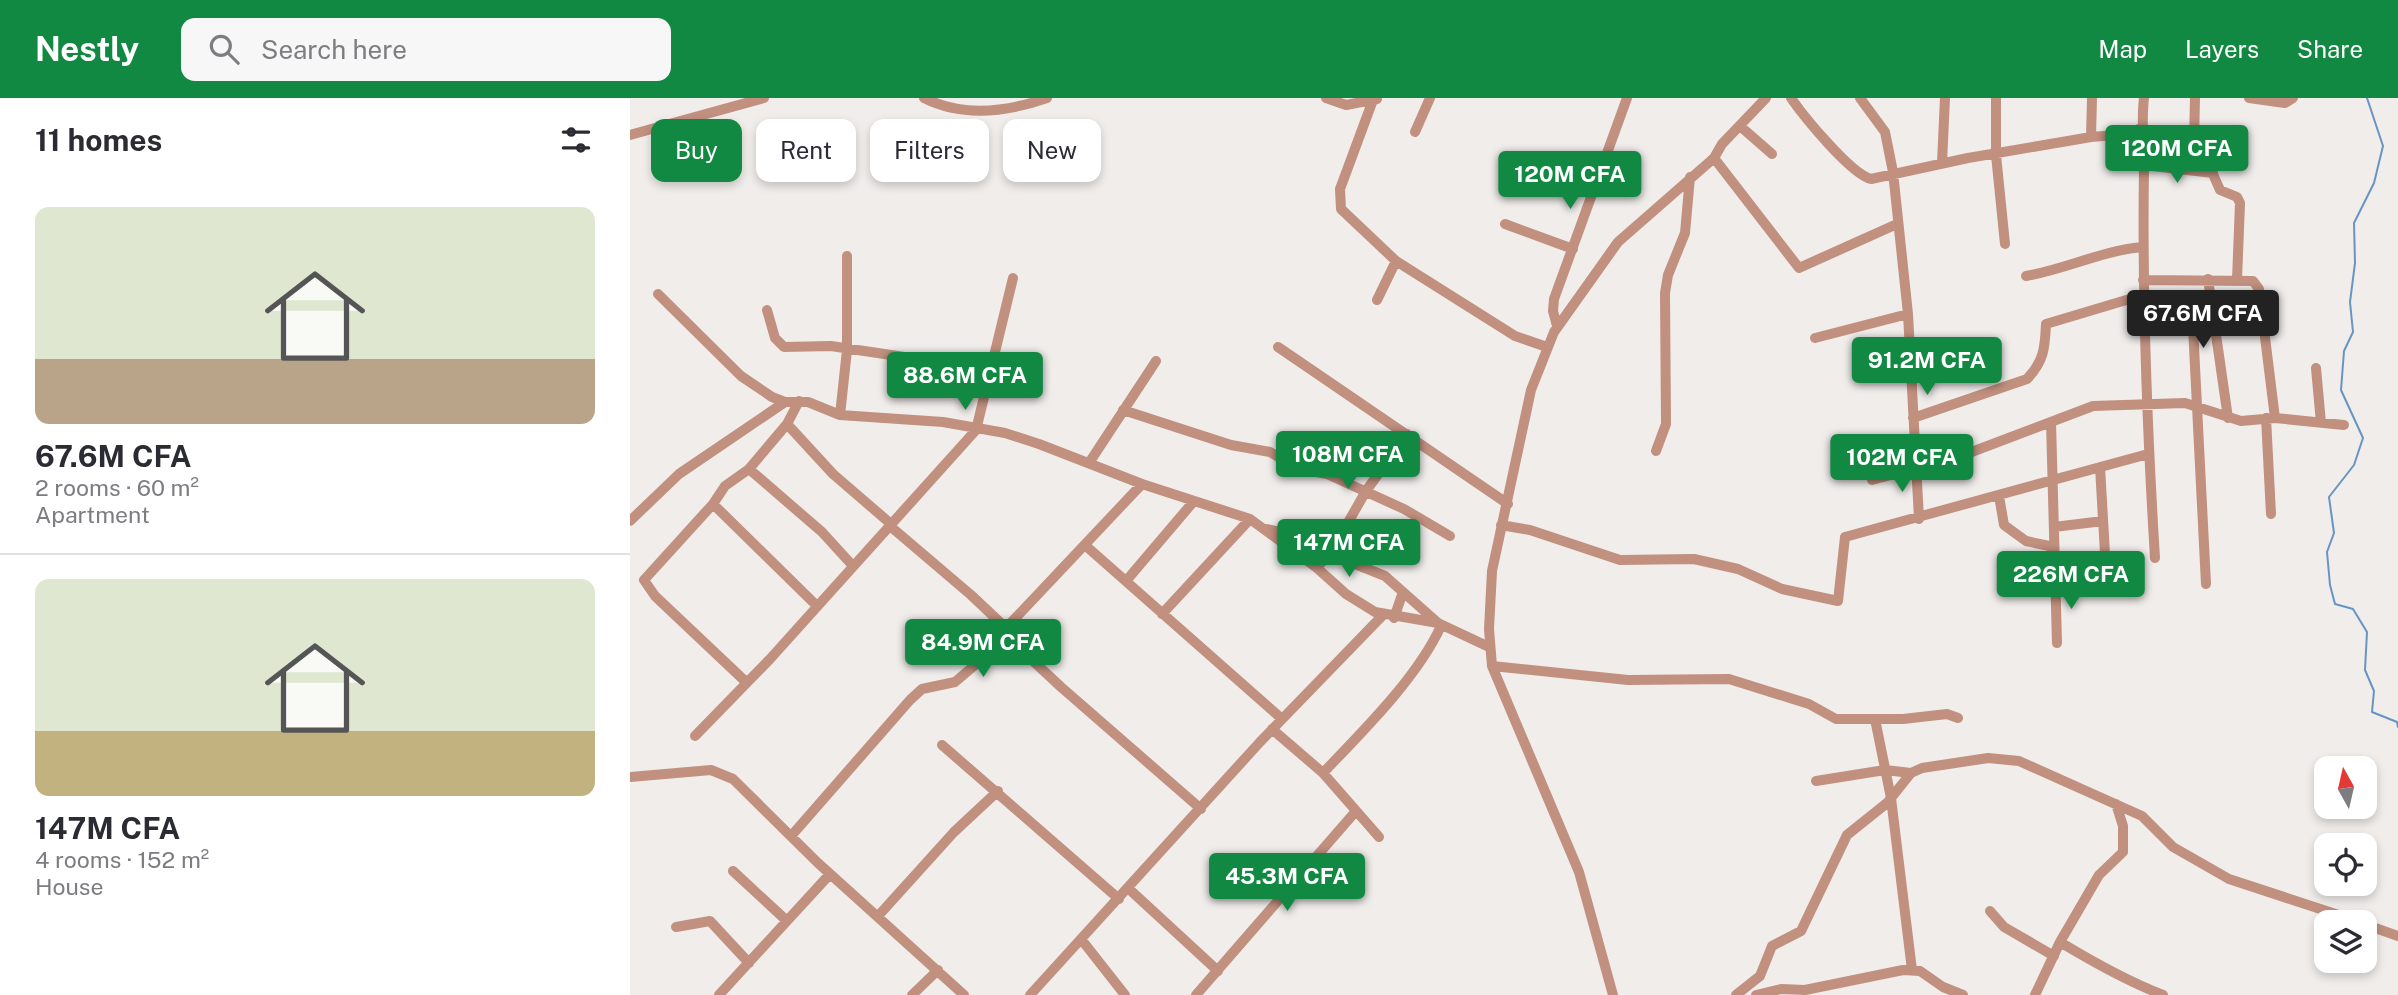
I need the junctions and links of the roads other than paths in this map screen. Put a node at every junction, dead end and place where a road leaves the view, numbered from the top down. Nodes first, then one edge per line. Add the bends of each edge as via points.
1 (924, 98) edge
2 (1047, 98) edge
3 (1326, 98) edge
4 (1430, 98) edge
5 (1626, 98) edge
6 (1766, 98) edge
7 (1791, 98) edge
8 (1860, 98) edge
9 (1945, 98) edge
10 (1996, 98) edge
11 (2092, 98) edge
12 (2144, 98) edge
13 (2195, 98) edge
14 (2248, 98) edge
15 (2293, 98) edge
16 (760, 99) edge
17 (1377, 99) edge
18 (724, 103) edge
19 (1740, 126) junction
20 (2141, 128) junction
21 (1415, 132) dead end
22 (630, 135) edge
23 (2091, 137) junction
24 (1772, 153) dead end
25 (1996, 155) junction
26 (1714, 158) junction
27 (1942, 163) junction
28 (2144, 165) junction
29 (1893, 172) junction
30 (2213, 173) junction
31 (1690, 177) junction
32 (1505, 224) dead end
33 (1896, 224) junction
34 (2005, 244) dead end
35 (2143, 247) junction
36 (1573, 249) junction
37 (847, 256) dead end
38 (1396, 261) junction
39 (2026, 276) dead end
40 (1013, 278) dead end
41 (2208, 279) junction
42 (2143, 280) junction
43 (2237, 280) junction
44 (658, 294) dead end
45 (2143, 295) junction
46 (1377, 300) dead end
47 (767, 310) dead end
48 (1908, 314) junction
49 (1558, 326) junction
50 (2193, 327) dead end
51 (1815, 338) dead end
52 (1278, 347) dead end
53 (1547, 347) junction
54 (847, 350) junction
55 (1156, 361) dead end
56 (2316, 368) dead end
57 (991, 370) junction
58 (799, 401) junction
59 (785, 402) junction
60 (2147, 402) junction
61 (2197, 405) junction
62 (1123, 411) junction
63 (840, 415) junction
64 (1913, 418) junction
65 (2228, 418) junction
66 (2271, 418) junction
67 (2051, 422) junction
68 (2320, 423) junction
69 (787, 424) junction
70 (2344, 425) dead end
71 (976, 430) junction
72 (1407, 434) junction
73 (1656, 451) dead end
74 (2148, 454) junction
75 (1089, 463) junction
76 (2100, 467) junction
77 (1916, 468) junction
78 (749, 469) junction
79 (1872, 480) dead end
80 (2052, 480) junction
81 (1142, 484) junction
82 (1366, 491) junction
83 (1999, 496) junction
84 (1194, 502) junction
85 (713, 504) junction
86 (1508, 504) junction
87 (2271, 514) dead end
88 (1250, 519) junction
89 (1919, 519) junction
90 (630, 521) edge
91 (2103, 521) junction
92 (891, 525) junction
93 (1501, 525) junction
94 (2054, 527) junction
95 (1264, 528) junction
96 (1450, 536) dead end
97 (1086, 545) junction
98 (2054, 547) junction
99 (1330, 552) junction
100 (2155, 558) dead end
101 (853, 566) junction
102 (1317, 568) junction
103 (2106, 571) dead end
104 (1126, 581) junction
105 (2206, 584) dead end
106 (1403, 592) junction
107 (817, 606) junction
108 (1162, 614) junction
109 (1389, 616) junction
110 (1439, 625) junction
111 (1006, 628) junction
112 (2057, 643) dead end
113 (1489, 647) junction
114 (1492, 666) junction
115 (746, 682) junction
116 (1958, 718) dead end
117 (1282, 719) junction
118 (1875, 719) junction
119 (1272, 729) junction
120 (695, 736) dead end
121 (942, 745) dead end
122 (1885, 770) junction
123 (1323, 773) junction
124 (1911, 773) junction
125 (631, 778) edge
126 (1816, 781) dead end
127 (998, 791) junction
128 (1891, 798) junction
129 (2116, 804) junction
130 (1201, 808) junction
131 (1356, 811) junction
132 (792, 835) junction
133 (1379, 837) dead end
134 (733, 871) dead end
135 (830, 874) junction
136 (1129, 889) junction
137 (1119, 899) junction
138 (2323, 910) edge
139 (1990, 911) dead end
140 (879, 915) junction
141 (787, 921) junction
142 (676, 927) dead end
143 (2377, 928) edge
144 (2398, 936) edge
145 (1081, 939) junction
146 (2060, 942) junction
147 (2054, 956) junction
148 (749, 963) junction
149 (938, 970) junction
150 (1912, 970) junction
151 (1218, 971) junction
152 (719, 995) edge
153 (912, 995) edge
154 (964, 995) edge
155 (1030, 995) edge
156 (1125, 995) edge
157 (1196, 995) edge
158 (1613, 995) edge
159 (1736, 995) edge
160 (1756, 995) edge
161 (1963, 995) edge
162 (2035, 995) edge
163 (2163, 995) edge

1 - 2 street via 960,111 1014,107
3 - 17 street via 1346,104
4 - 21 street
5 - 36 street
6 - 19 street
7 - 29 street via 1856,173 1871,178
8 - 29 street via 1885,132
9 - 27 street
10 - 25 street
11 - 23 street
12 - 20 street
13 - 30 street via 2194,142
14 - 15 street via 2285,103
16 - 18 street
17 - 38 street via 1354,145 1339,201 1347,216
18 - 22 street
19 - 24 street
19 - 26 street
20 - 23 street via 2128,135
20 - 28 street
23 - 25 street
25 - 27 street
25 - 34 street
26 - 31 street
26 - 33 street via 1799,268
27 - 29 street
28 - 30 street
28 - 35 street
29 - 33 street
30 - 43 street via 2220,190 2240,203
31 - 49 street via 1618,242
31 - 73 street via 1685,233 1665,293 1666,424
32 - 36 street
33 - 48 street
35 - 39 street
35 - 42 street
36 - 49 street via 1552,305
37 - 54 street
38 - 46 street
38 - 53 street via 1515,336
40 - 57 street
41 - 42 street
41 - 43 street
41 - 65 street
42 - 45 street
43 - 66 street via 2253,281 2259,289
44 - 59 street via 741,376
45 - 60 street
45 - 64 street via 2046,324 2045,352 2027,379
47 - 54 street via 778,344
48 - 51 street
48 - 64 street
49 - 53 street
50 - 61 street
52 - 72 street
53 - 86 street via 1528,402
54 - 57 street
54 - 63 street
55 - 62 street
56 - 68 street
57 - 71 street
58 - 59 street
58 - 63 street via 822,405
58 - 69 street
59 - 90 street via 679,474
60 - 61 street
60 - 67 street via 2093,406
60 - 74 street
61 - 65 street
61 - 105 street
62 - 75 street
62 - 82 street via 1231,445 1270,452 1296,468 1327,474
63 - 71 street via 943,422
64 - 77 street
65 - 66 street
66 - 68 street
66 - 87 street
67 - 77 street
67 - 80 street
68 - 70 street
69 - 78 street
69 - 92 street via 833,474
71 - 75 street via 1005,432
71 - 92 street
72 - 82 street
72 - 86 street
74 - 76 street
74 - 100 street
75 - 81 street
76 - 80 street
76 - 91 street
77 - 79 street
77 - 89 street
78 - 85 street via 725,486
78 - 101 street via 822,532
80 - 83 street
80 - 94 street
81 - 84 street
81 - 97 street
82 - 96 street
82 - 99 street
83 - 89 street
83 - 98 street via 2004,525 2026,541
84 - 88 street
84 - 104 street
85 - 107 street
85 - 115 street via 643,582
86 - 93 street
88 - 95 street
88 - 108 street
89 - 93 street via 1845,537 1838,601 1782,589 1738,569 1694,559 1620,560
91 - 94 street
91 - 103 street
92 - 101 street
92 - 111 street
93 - 113 street via 1492,572
94 - 98 street
95 - 99 street via 1318,541
95 - 102 street
97 - 104 street
97 - 111 street
98 - 112 street
99 - 102 street
99 - 106 street via 1385,576
101 - 107 street
102 - 109 street via 1346,594
104 - 108 street
106 - 109 street
106 - 110 street
107 - 115 street
108 - 117 street
109 - 110 street
109 - 117 street
110 - 113 street
110 - 123 street via 1431,646 1372,722
111 - 130 street via 1018,647
111 - 132 street via 955,682 922,690 910,700
113 - 114 street
114 - 118 street via 1628,680 1729,679 1809,704 1836,719
114 - 158 street via 1579,872
115 - 120 street
116 - 118 street via 1947,714
117 - 119 street
118 - 122 street
119 - 123 street
119 - 130 street
121 - 127 street
122 - 124 street
122 - 126 street
122 - 128 street
123 - 131 street
124 - 128 street
124 - 129 street via 1989,758 2019,761
125 - 132 street via 711,770 724,773 744,786
127 - 137 street
127 - 140 street
128 - 150 street
128 - 159 street via 1847,835 1801,931 1773,946 1760,976
129 - 138 street via 2142,816 2173,847 2229,879
129 - 146 street via 2123,825 2123,852 2099,875
130 - 136 street
131 - 133 street
131 - 151 street
132 - 135 street
134 - 141 street
135 - 140 street
135 - 141 street
136 - 137 street
136 - 151 street
137 - 145 street
139 - 147 street via 2004,927
140 - 149 street
141 - 148 street
142 - 148 street via 710,921
143 - 144 street
145 - 155 street
145 - 156 street
146 - 147 street
146 - 163 street via 2132,983
147 - 162 street
148 - 152 street
149 - 153 street
149 - 154 street
150 - 160 street
150 - 161 street
151 - 157 street

